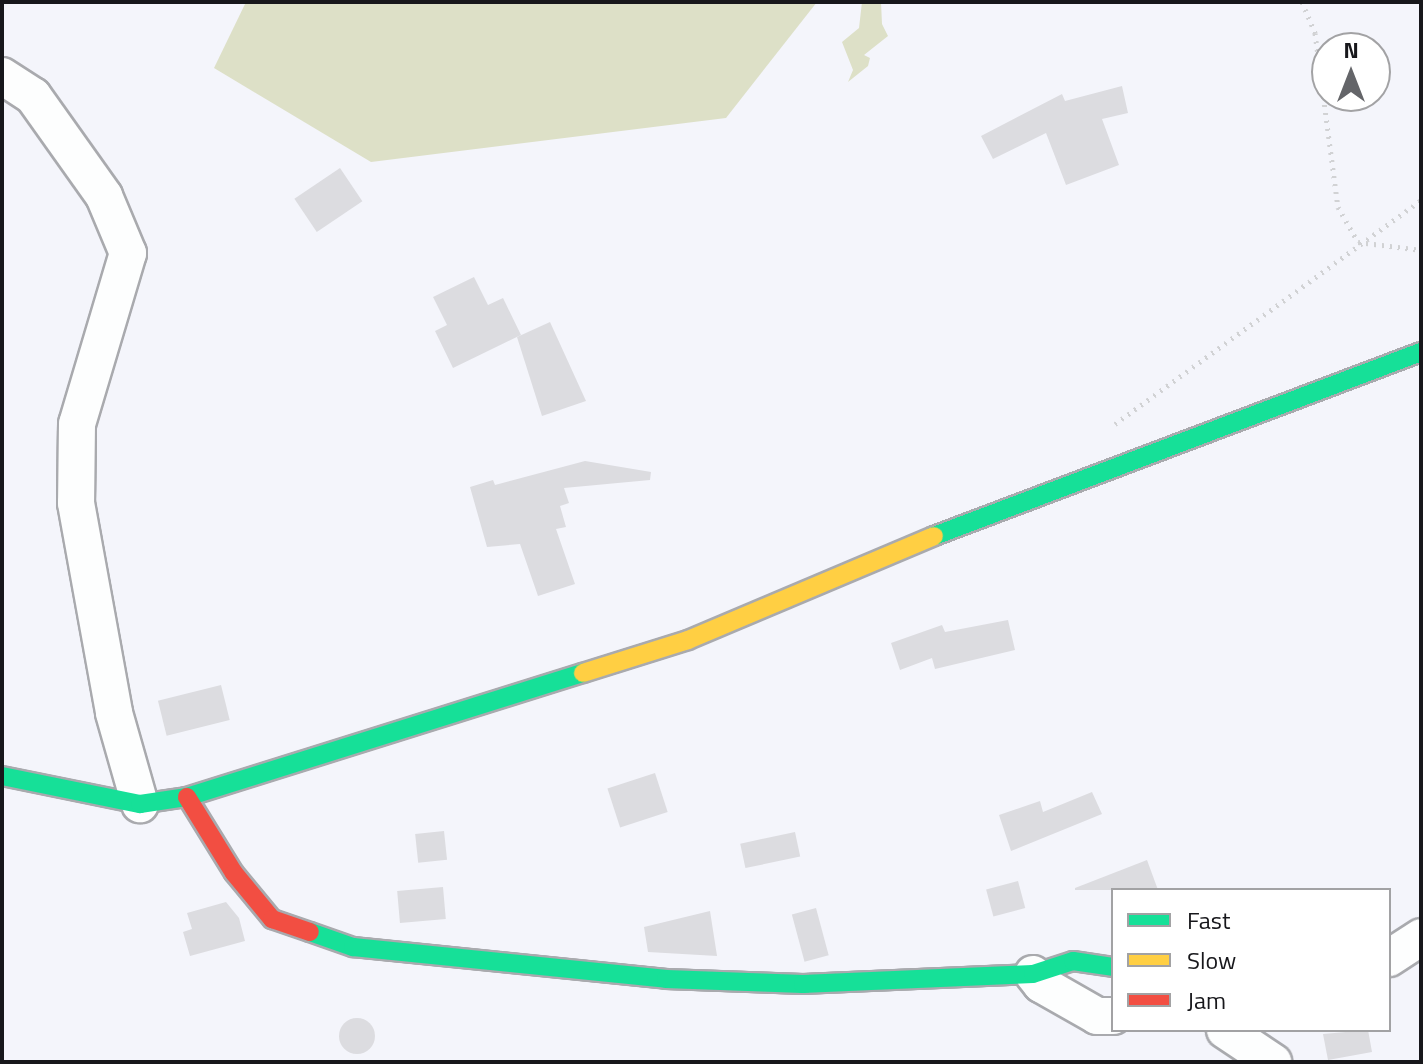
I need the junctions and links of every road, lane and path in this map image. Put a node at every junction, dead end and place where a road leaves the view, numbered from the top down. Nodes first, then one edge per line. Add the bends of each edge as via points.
1 (1302, 2) edge
2 (2, 76) edge
3 (1421, 200) edge
4 (1358, 242) junction
5 (1421, 250) edge
6 (1421, 352) edge
7 (1106, 430) dead end
8 (2, 776) edge
9 (187, 797) junction
10 (140, 804) junction
11 (1421, 937) edge
12 (1391, 957) edge
13 (1111, 967) edge
14 (1033, 974) junction
15 (1111, 1016) edge
16 (1228, 1032) edge
17 (1273, 1062) edge

1 - 4 path via 1315,33 1338,207
2 - 10 street via 33,96 87,171 104,196 128,253 77,424 76,503 114,713
3 - 4 path
4 - 5 path
4 - 7 path
6 - 9 street via 1005,506 688,640
8 - 10 street
9 - 10 street
9 - 14 street via 234,873 272,919 353,947 666,979 803,984
11 - 12 street
13 - 14 street via 1073,961
14 - 15 street via 1097,1016
16 - 17 street

